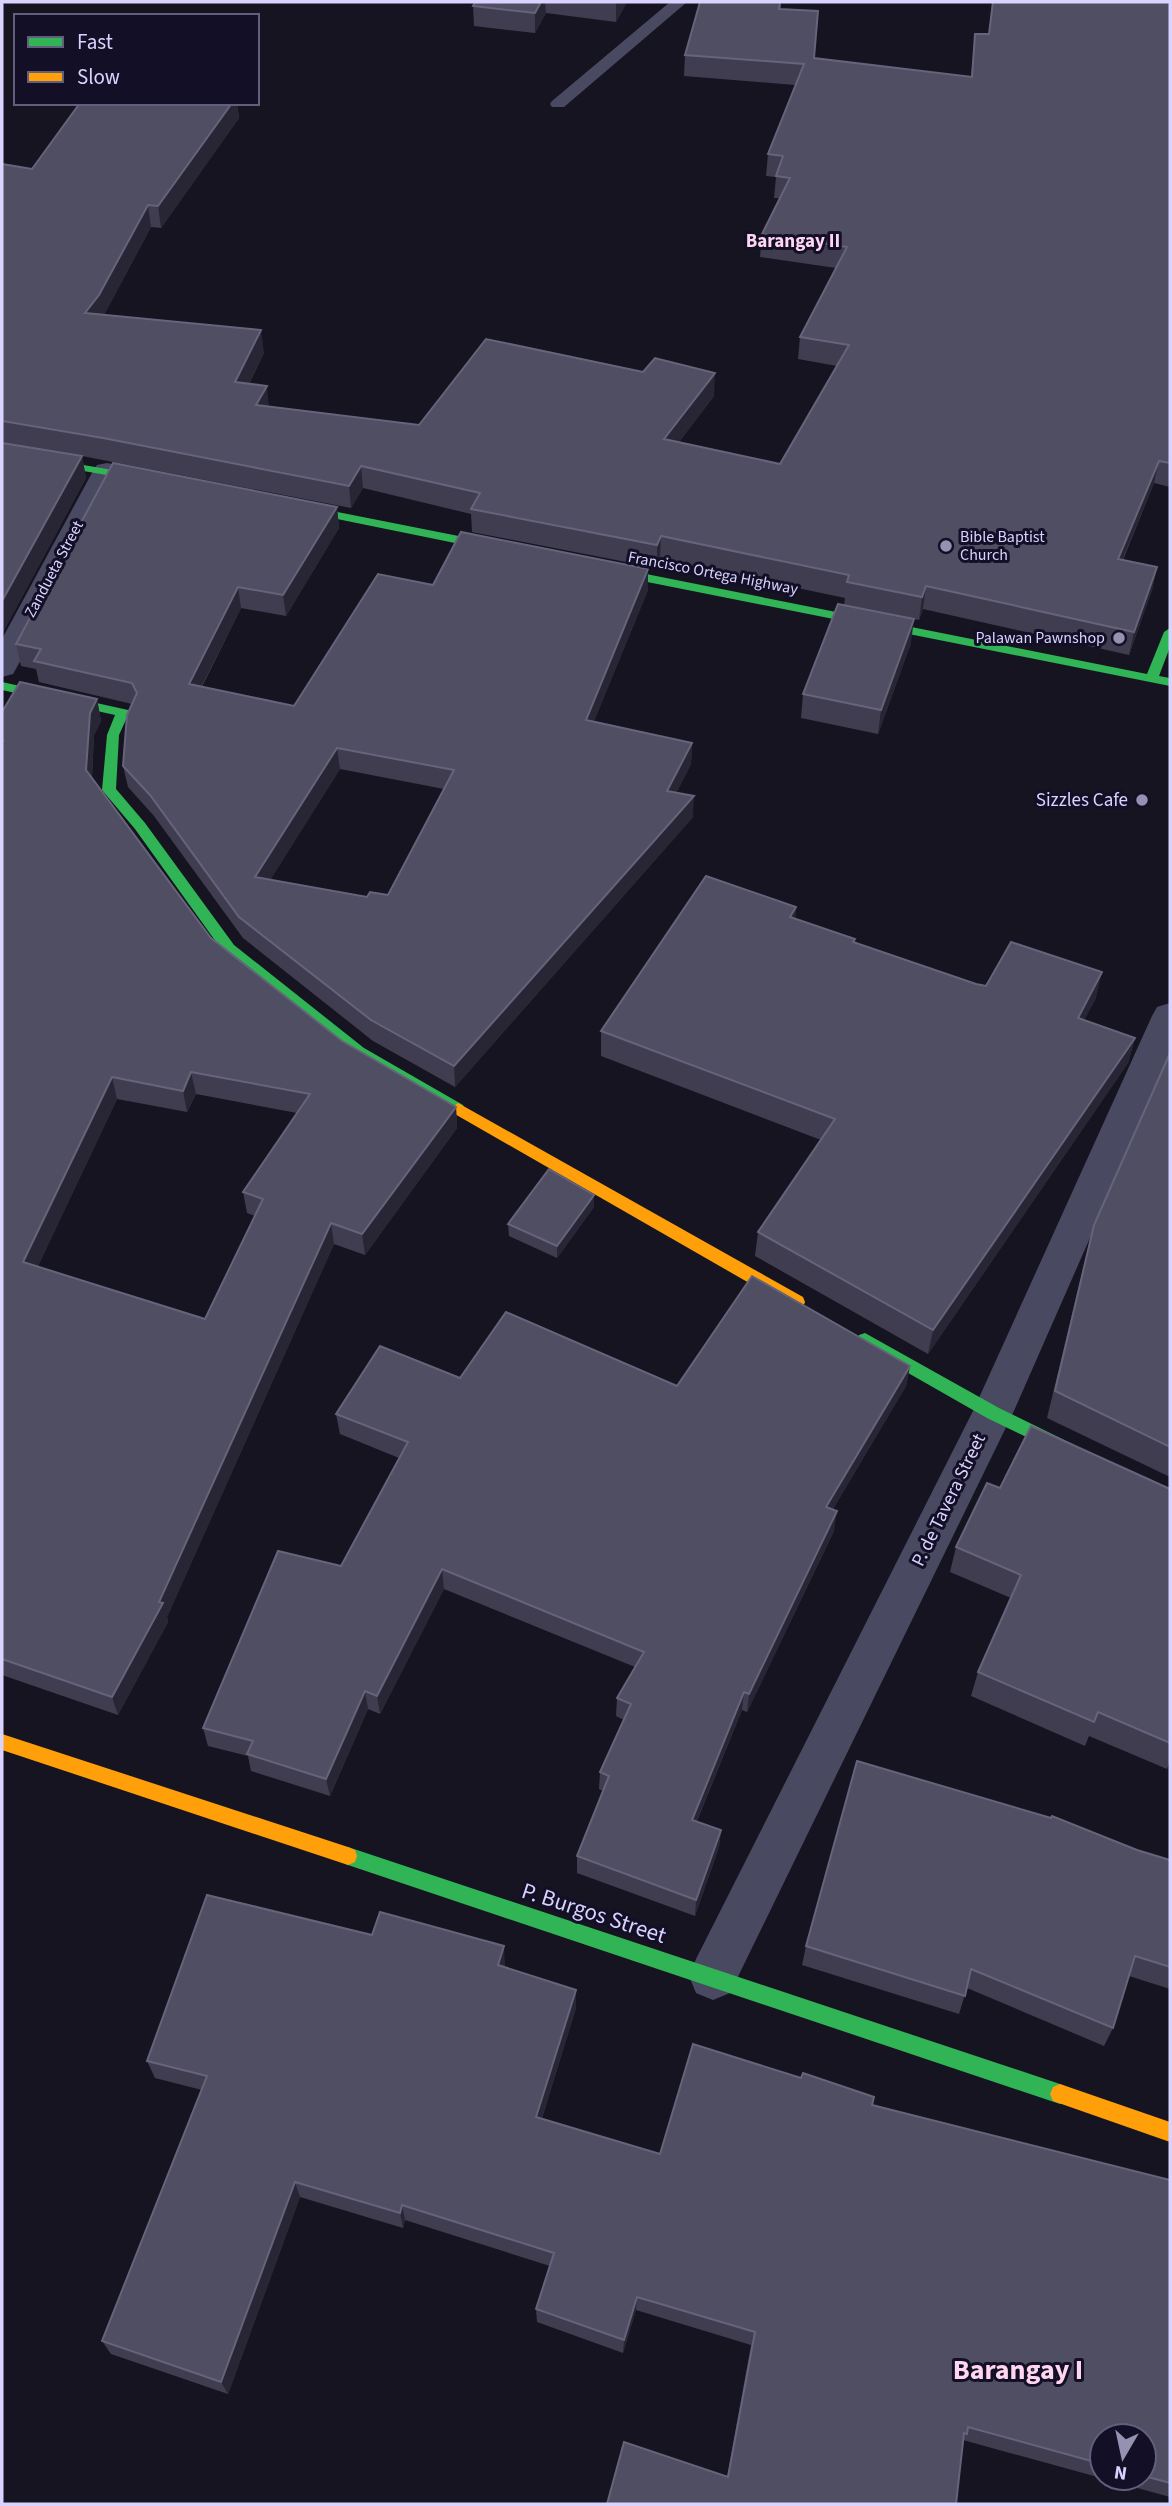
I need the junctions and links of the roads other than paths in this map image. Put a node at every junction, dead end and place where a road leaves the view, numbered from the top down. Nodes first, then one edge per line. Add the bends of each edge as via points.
1 (680, 2) edge
2 (558, 104) dead end
3 (2, 454) edge
4 (107, 471) junction
5 (175, 484) edge
6 (271, 503) edge
7 (530, 554) edge
8 (584, 565) edge
9 (1170, 632) edge
10 (2, 667) edge
11 (1152, 678) junction
12 (1170, 682) edge
13 (2, 686) edge
14 (1170, 1016) edge
15 (813, 1311) edge
16 (849, 1331) edge
17 (993, 1413) junction
18 (1170, 1500) edge
19 (2, 1742) edge
20 (713, 1976) junction
21 (1170, 2132) edge

1 - 2 lane
3 - 4 street
4 - 5 street
4 - 10 street, Zandueta Street
6 - 7 street
8 - 11 street, Francisco Ortega Highway
9 - 11 street
11 - 12 street, Francisco Ortega Highway
13 - 15 street via 122,713 113,735 109,790 229,949 359,1052
14 - 17 street, P. de Tavera Street
16 - 17 street
17 - 18 street
17 - 20 street, P. de Tavera Street
19 - 20 street, P. Burgos Street
20 - 21 street, P. Burgos Street

